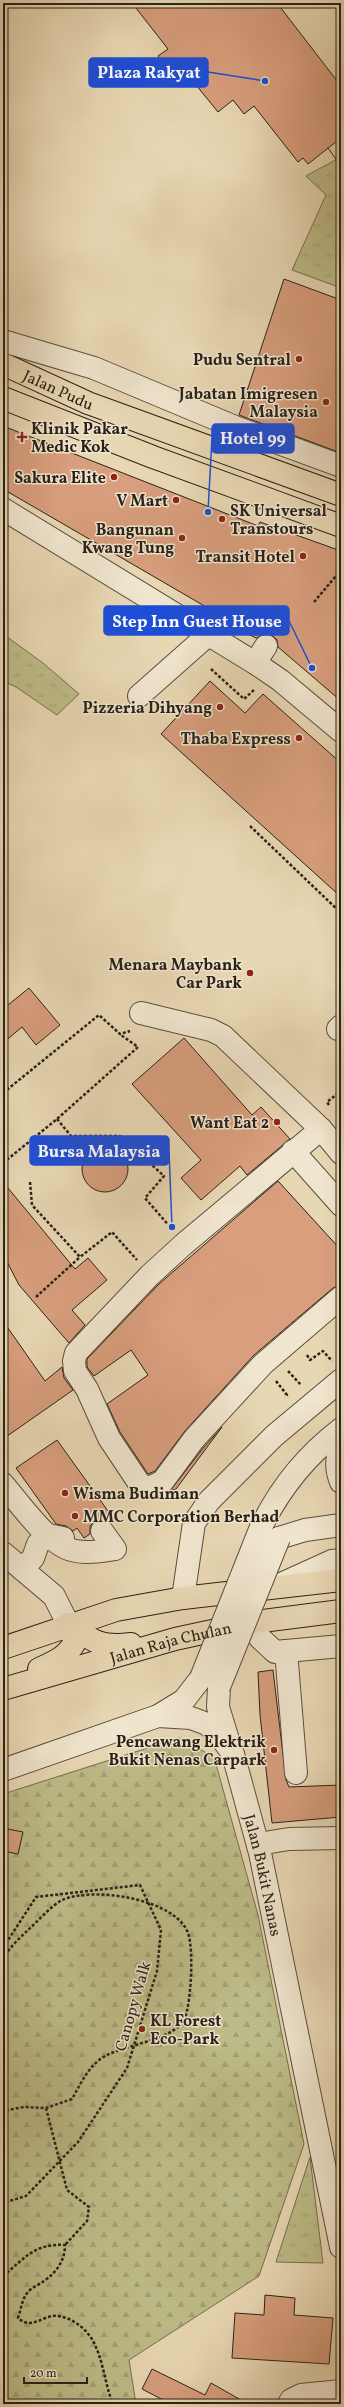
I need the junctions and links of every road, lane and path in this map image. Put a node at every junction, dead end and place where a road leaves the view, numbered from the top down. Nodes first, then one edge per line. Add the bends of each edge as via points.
1 (3, 342) edge
2 (3, 364) edge
3 (3, 398) edge
4 (341, 466) edge
5 (341, 495) edge
6 (3, 509) edge
7 (341, 526) edge
8 (341, 570) edge
9 (314, 602) dead end
10 (218, 635) junction
11 (211, 669) dead end
12 (257, 686) dead end
13 (139, 696) dead end
14 (341, 731) edge
15 (250, 826) dead end
16 (341, 912) edge
17 (141, 1014) dead end
18 (165, 1019) junction
19 (120, 1034) junction
20 (341, 1091) edge
21 (3, 1092) edge
22 (332, 1107) dead end
23 (57, 1119) junction
24 (320, 1129) junction
25 (293, 1151) junction
26 (341, 1153) edge
27 (3, 1163) edge
28 (30, 1182) dead end
29 (341, 1205) edge
30 (184, 1244) junction
31 (80, 1258) junction
32 (150, 1275) junction
33 (36, 1297) dead end
34 (341, 1297) edge
35 (292, 1338) junction
36 (273, 1365) junction
37 (339, 1373) edge
38 (302, 1386) dead end
39 (281, 1400) dead end
40 (341, 1428) edge
41 (341, 1442) edge
42 (341, 1482) edge
43 (3, 1484) edge
44 (341, 1525) edge
45 (102, 1531) dead end
46 (58, 1537) junction
47 (3, 1553) edge
48 (341, 1560) edge
49 (22, 1570) junction
50 (341, 1580) edge
51 (276, 1587) junction
52 (183, 1598) junction
53 (341, 1611) edge
54 (254, 1622) junction
55 (68, 1624) junction
56 (176, 1639) junction
57 (341, 1646) edge
58 (3, 1648) edge
59 (286, 1651) junction
60 (210, 1682) junction
61 (3, 1686) edge
62 (3, 1689) edge
63 (158, 1716) junction
64 (233, 1754) junction
65 (3, 1770) edge
66 (296, 1773) dead end
67 (333, 1839) edge
68 (259, 1849) junction
69 (3, 1948) edge
70 (4, 1956) edge
71 (3, 1960) edge
72 (46, 2108) junction
73 (3, 2111) edge
74 (3, 2203) edge
75 (65, 2245) junction
76 (341, 2246) edge
77 (3, 2276) edge
78 (331, 2396) edge
79 (174, 2401) dead end
80 (113, 2404) edge
81 (173, 2404) edge
82 (289, 2404) edge

1 - 4 street via 94,368 235,427
2 - 5 main road, Jalan Pudu via 88,403
3 - 7 main road, Jalan Pudu via 153,457
6 - 10 street
8 - 9 path
10 - 13 street
10 - 14 street via 260,654 280,680
11 - 12 path via 244,699
15 - 16 path
17 - 18 street
18 - 19 path
18 - 24 street via 211,1030 223,1036
19 - 21 path via 99,1015
19 - 23 path via 138,1047
20 - 22 path via 327,1102
23 - 27 path
23 - 30 path via 71,1136 120,1136 164,1176 146,1198
24 - 25 street
24 - 26 street
25 - 29 street
25 - 30 street
28 - 31 path via 32,1205
30 - 32 street
31 - 32 path via 112,1232
31 - 33 path
32 - 36 street via 76,1353 74,1361 75,1371 88,1389 109,1438 141,1486 151,1487 164,1482 194,1439
34 - 35 street
35 - 36 street
35 - 37 path via 310,1360 323,1351
36 - 38 path
36 - 39 path via 287,1395
37 - 52 street via 209,1501 201,1512 194,1523
40 - 60 street, bridge via 310,1455 283,1490 261,1527
41 - 42 street via 336,1458
43 - 46 street
44 - 60 street, bridge via 305,1530 279,1538
45 - 46 street via 115,1549 90,1552 67,1548
46 - 49 street via 38,1544 33,1558
47 - 49 street
48 - 51 street via 332,1561
49 - 55 street via 54,1596
50 - 51 main road
51 - 52 main road
52 - 55 main road via 116,1610
53 - 54 main road, Jalan Raja Chulan
54 - 56 main road, Jalan Raja Chulan
54 - 59 street via 264,1643 275,1652
55 - 56 main road via 93,1641 110,1646
55 - 58 main road
55 - 61 main road via 75,1642 70,1650 61,1658
56 - 62 main road, Jalan Raja Chulan
57 - 59 street
59 - 66 street
60 - 63 street
60 - 64 street
63 - 64 street, Jalan Bukit Nanas via 192,1718 207,1724
63 - 65 street, Jalan Bukit Nanas
64 - 68 street, Jalan Bukit Nanas
67 - 68 street
68 - 76 street, Jalan Bukit Nanas
69 - 74 path, Canopy Walk, bridge via 36,1897 140,1885 161,1930 157,1971 127,2068 78,2142 26,2196
70 - 71 path
70 - 72 path via 62,1900 94,1894 112,1894 135,1899 170,1912 188,1932 192,1969 185,2018 176,2027 142,2044 118,2050 100,2059 85,2074 72,2099
72 - 73 path via 24,2107
72 - 75 path via 67,2190 89,2207 87,2221
75 - 77 path via 50,2244 38,2247
75 - 80 path via 65,2256 57,2269 45,2281 29,2291 22,2302 18,2318 31,2324 57,2316 77,2323 95,2345
78 - 82 street via 301,2395
79 - 81 path

